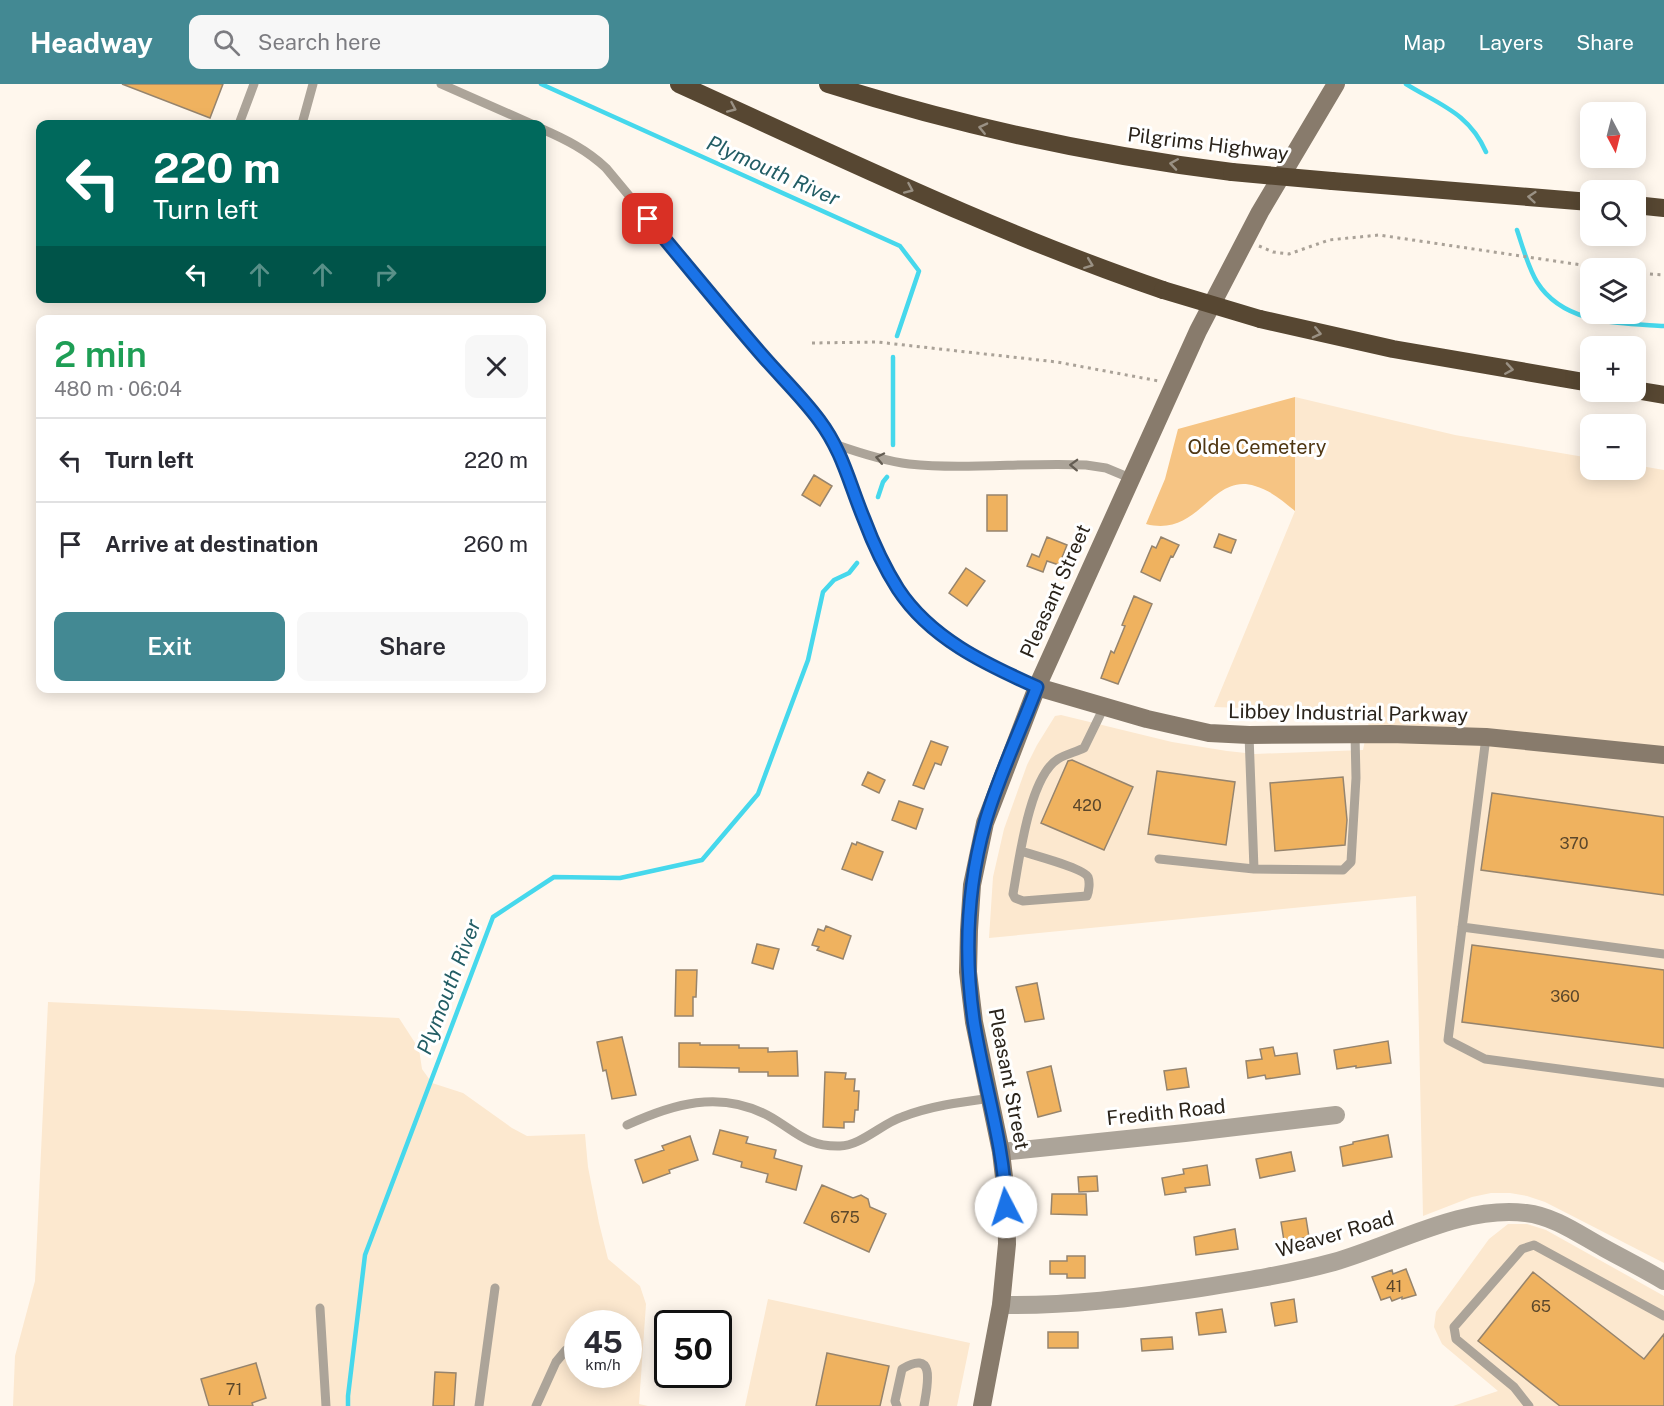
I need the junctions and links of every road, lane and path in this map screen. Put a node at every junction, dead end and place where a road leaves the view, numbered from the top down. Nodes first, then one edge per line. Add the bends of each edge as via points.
1 (254, 84) edge
2 (313, 84) edge
3 (441, 84) edge
4 (678, 84) edge
5 (828, 84) edge
6 (1329, 86) edge
7 (240, 120) edge
8 (304, 120) edge
9 (523, 120) edge
10 (546, 131) edge
11 (1580, 201) edge
12 (1646, 206) edge
13 (1664, 208) edge
14 (1246, 239) junction
15 (1580, 266) edge
16 (1646, 274) edge
17 (1664, 275) edge
18 (812, 343) dead end
19 (1580, 381) edge
20 (1172, 387) junction
21 (1646, 392) edge
22 (1664, 395) edge
23 (837, 446) junction
24 (1130, 478) junction
25 (1037, 687) junction
26 (1104, 707) junction
27 (1355, 734) junction
28 (1249, 735) junction
29 (1486, 737) junction
30 (1664, 755) edge
31 (1021, 851) junction
32 (1159, 859) dead end
33 (1254, 869) junction
34 (1462, 927) junction
35 (1664, 954) edge
36 (1664, 1083) edge
37 (991, 1098) junction
38 (1336, 1115) dead end
39 (627, 1125) dead end
40 (1001, 1152) junction
41 (1664, 1281) edge
42 (495, 1288) dead end
43 (1001, 1305) junction
44 (320, 1308) dead end
45 (1664, 1316) edge
46 (564, 1353) edge
47 (326, 1406) edge
48 (479, 1406) edge
49 (536, 1406) edge
50 (897, 1406) edge
51 (924, 1406) edge
52 (982, 1406) edge
53 (1528, 1406) edge

1 - 7 lane
2 - 8 lane
3 - 9 lane
4 -> 19 highway, bridge via 996,227 1162,290 1260,319 1393,349
11 -> 5 highway, Pilgrims Highway, bridge via 1232,172 1126,157 930,114
6 - 14 main road, Pleasant Street
10 - 23 lane via 579,147 606,168 819,419
12 - 13 highway
14 - 15 path via 1281,254 1329,240 1379,235
14 - 20 main road, Pleasant Street
16 - 17 path
18 - 20 path via 877,342 1057,362 1140,376
20 - 24 main road, Pleasant Street
21 - 22 highway
24 -> 23 lane via 1107,468 1086,465 908,464
23 - 25 lane via 881,559 915,612 969,654
24 - 25 main road, Pleasant Street
25 - 26 main road, Libbey Industrial Parkway
25 - 37 main road, Pleasant Street via 986,823 972,885 968,972 974,1022
26 - 28 main road, Libbey Industrial Parkway via 1209,733
26 - 31 lane via 1084,748 1057,759 1042,777
27 - 28 main road, Libbey Industrial Parkway
27 - 29 main road, Libbey Industrial Parkway
27 - 33 lane via 1351,862 1343,870
28 - 33 lane
29 - 30 main road, Libbey Industrial Parkway
29 - 34 lane
31 - 31 lane via 1015,898 1023,901 1087,896 1086,874
32 - 33 lane
34 - 35 lane
34 - 36 lane via 1448,1040 1485,1059
37 - 39 lane via 899,1117 845,1146 810,1143 766,1114 738,1104 708,1101 659,1110
37 - 40 main road, Pleasant Street
38 - 40 street, Fredith Road
40 - 43 main road, Pleasant Street via 1007,1220
41 - 43 street, Weaver Road via 1538,1215 1490,1213 1453,1221 1333,1262 1255,1280 1093,1302
42 - 48 lane
43 - 52 main road, Pleasant Street
44 - 47 lane
45 - 53 lane via 1534,1245 1522,1249 1454,1327 1456,1339 1514,1387
46 - 49 lane
50 - 51 lane via 902,1369 911,1363 927,1368

